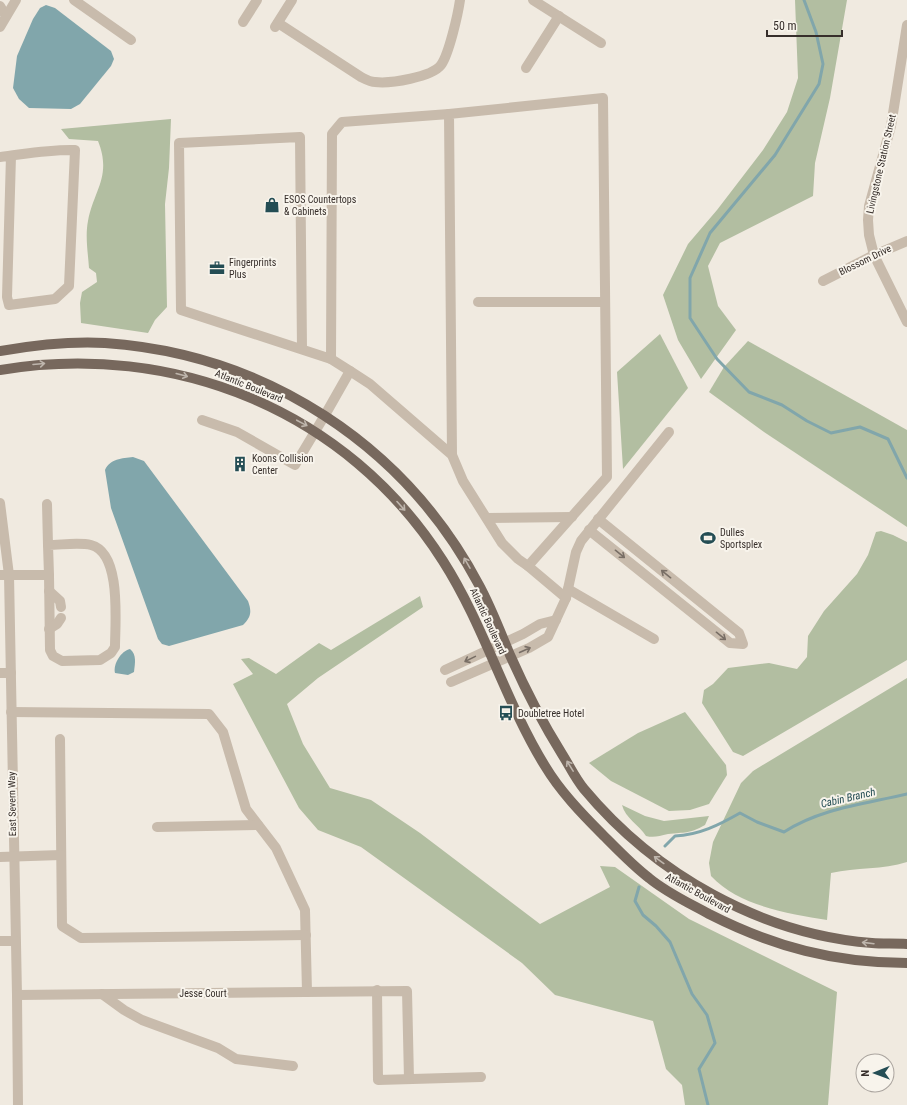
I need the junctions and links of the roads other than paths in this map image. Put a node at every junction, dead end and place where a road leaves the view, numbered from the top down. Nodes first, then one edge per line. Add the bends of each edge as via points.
1 (16, 0) edge
2 (74, 0) edge
3 (257, 0) edge
4 (292, 0) edge
5 (460, 0) edge
6 (533, 0) edge
7 (0, 6) edge
8 (6, 16) junction
9 (559, 16) junction
10 (243, 22) dead end
11 (907, 25) edge
12 (0, 27) edge
13 (131, 40) dead end
14 (601, 43) dead end
15 (903, 67) edge
16 (526, 68) dead end
17 (449, 114) junction
18 (11, 156) junction
19 (0, 157) edge
20 (907, 241) edge
21 (874, 255) junction
22 (823, 281) dead end
23 (478, 302) dead end
24 (605, 302) junction
25 (907, 322) edge
26 (302, 349) junction
27 (0, 351) edge
28 (332, 358) junction
29 (0, 370) edge
30 (350, 371) junction
31 (325, 415) junction
32 (202, 420) dead end
33 (315, 430) junction
34 (669, 432) dead end
35 (452, 455) junction
36 (0, 503) edge
37 (48, 504) dead end
38 (572, 517) junction
39 (487, 518) junction
40 (598, 519) junction
41 (589, 530) junction
42 (48, 545) junction
43 (528, 566) junction
44 (4, 575) edge
45 (49, 575) junction
46 (49, 591) junction
47 (567, 594) junction
48 (61, 608) dead end
49 (61, 618) dead end
50 (556, 620) junction
51 (49, 629) junction
52 (654, 639) dead end
53 (505, 641) junction
54 (488, 650) junction
55 (510, 656) junction
56 (494, 663) junction
57 (445, 670) dead end
58 (0, 673) edge
59 (11, 673) junction
60 (451, 682) dead end
61 (11, 712) junction
62 (60, 739) dead end
63 (258, 824) junction
64 (157, 827) dead end
65 (61, 855) junction
66 (13, 856) junction
67 (0, 857) edge
68 (306, 935) junction
69 (15, 940) junction
70 (0, 941) edge
71 (907, 944) edge
72 (907, 963) edge
73 (377, 990) junction
74 (307, 992) junction
75 (102, 994) junction
76 (17, 995) junction
77 (293, 1066) dead end
78 (481, 1077) dead end
79 (409, 1079) junction
80 (18, 1105) edge

1 - 8 street
2 - 13 street
3 - 10 street
4 - 5 street via 276,25 373,82 431,73 442,64
6 - 9 street
7 - 8 street
8 - 12 street
9 - 14 street
9 - 16 street
11 - 15 street, Livingstone Station Street
15 - 21 street, Livingstone Station Street via 869,206 869,235
17 - 24 street via 603,98
17 - 28 street via 342,122 332,134
17 - 35 street
18 - 18 street via 7,297 9,305 55,299 69,286 75,150
18 - 19 street
20 - 21 street, Blossom Drive
21 - 22 street, Blossom Drive
21 - 25 street, Livingstone Station Street
23 - 24 street
24 - 38 street via 607,477
26 - 26 street via 181,310 179,143 300,137
26 - 28 street
27 - 31 main road, Atlantic Boulevard via 49,344 103,343 184,355 256,379
28 - 30 street
29 -> 33 main road, Atlantic Boulevard via 73,362 159,369 227,388
30 - 31 street
30 - 35 street via 370,384
31 - 33 street
53 -> 31 main road, Atlantic Boulevard via 466,562 428,507 394,471
32 - 33 street via 237,432 294,465
33 -> 54 main road, Atlantic Boulevard via 367,471 420,527 457,585
34 - 40 street
35 - 39 street via 463,481
36 - 44 street, East Severn Way
37 - 42 street
38 - 39 street
38 - 43 street
39 - 43 street via 502,543 518,560
40 - 41 street
41 -> 40 street via 730,643 743,644 739,633
41 - 47 street via 576,552
42 - 45 street
42 - 51 street via 90,545 106,556 112,572 115,601 115,647 100,660 62,660 53,656 50,650
43 - 47 street
44 - 45 street
44 - 59 street, East Severn Way
45 - 46 street
46 - 48 street via 60,601
46 - 51 street
47 - 50 street
47 - 52 street
49 - 51 street
50 - 53 street via 540,624
55 -> 50 street via 548,637
53 - 54 street
53 - 55 main road, Atlantic Boulevard
54 - 56 main road, Atlantic Boulevard
54 -> 57 street
55 - 56 street
71 -> 55 main road, Atlantic Boulevard via 836,938 764,919 687,880 656,858 582,787 535,706
56 - 60 street
56 - 72 main road, Atlantic Boulevard via 546,768 577,809 648,878 683,900 741,930 785,946 832,958
58 - 59 street
59 - 61 street, East Severn Way
61 - 63 street via 210,714 223,732 246,809
61 - 66 street, East Severn Way
62 - 65 street
63 - 64 street
63 - 68 street via 276,848 306,910
65 - 66 street
65 - 68 street via 62,926 81,938
66 - 67 street
66 - 69 street, East Severn Way
68 - 74 street
69 - 70 street
69 - 76 street, East Severn Way
73 - 74 street, Jesse Court
73 - 79 street, Jesse Court via 407,991
73 - 79 street via 378,1080
74 - 75 street, Jesse Court
75 - 76 street, Jesse Court
75 - 77 street via 142,1020 218,1048 236,1059
76 - 80 street, East Severn Way
78 - 79 street

